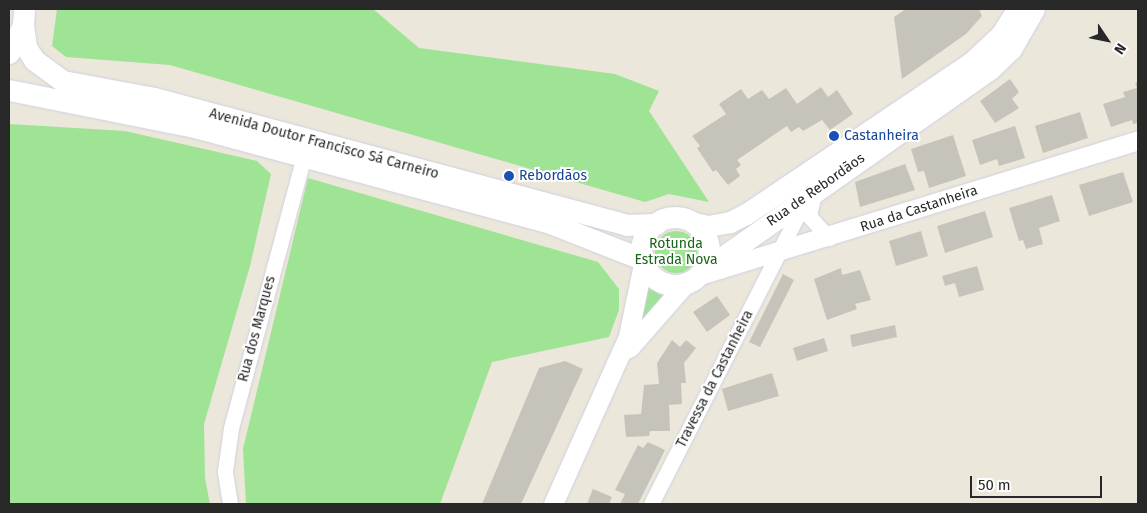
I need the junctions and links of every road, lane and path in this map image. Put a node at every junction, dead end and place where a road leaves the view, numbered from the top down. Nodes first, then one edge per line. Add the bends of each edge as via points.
1 (1017, 9) edge
2 (1034, 9) edge
3 (23, 17) edge
4 (9, 53) edge
5 (9, 90) edge
6 (1138, 140) edge
7 (304, 156) junction
8 (811, 193) junction
9 (694, 223) junction
10 (656, 224) junction
11 (829, 238) junction
12 (779, 253) junction
13 (643, 261) junction
14 (696, 276) junction
15 (615, 365) junction
16 (230, 504) edge
17 (553, 504) edge
18 (651, 504) edge

1 - 9 main road, Rua de Rebordãos via 1001,35 971,63 746,214 730,222 708,226
2 - 8 main road, Rua de Rebordãos via 1011,49 990,69
3 - 4 main road
3 - 10 main road, Avenida Doutor Francisco Sá Carneiro via 26,47 34,60 63,81 154,98 627,225
5 - 7 main road, Avenida Doutor Francisco Sá Carneiro via 155,117
6 - 11 street, Rua da Castanheira
7 - 13 main road, Avenida Doutor Francisco Sá Carneiro via 550,223
7 - 16 street, Rua dos Marques via 230,428 225,471
8 - 11 street via 809,216
8 - 12 street, Travessa da Castanheira
8 - 14 main road, Rua de Rebordãos
9 - 10 main road via 675,218
9 - 14 main road via 703,232 709,257
10 - 13 main road via 644,239
11 - 12 street, Rua da Castanheira
12 - 14 street, Rua da Castanheira
12 - 18 street, Travessa da Castanheira
13 - 14 main road via 654,278 665,284
13 - 15 street via 632,324
14 - 15 street
15 - 17 street

